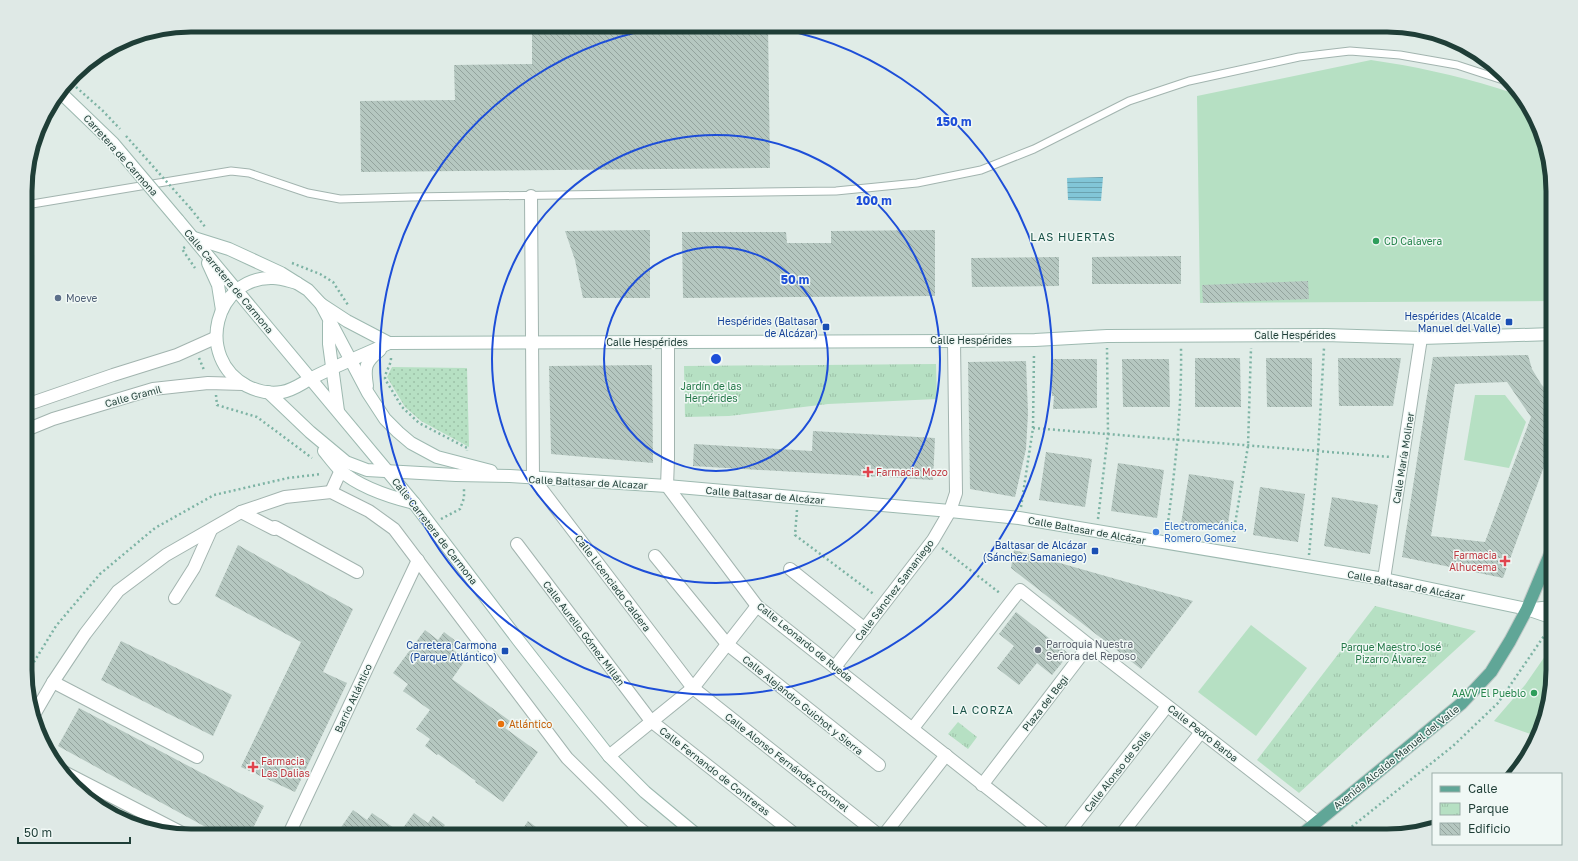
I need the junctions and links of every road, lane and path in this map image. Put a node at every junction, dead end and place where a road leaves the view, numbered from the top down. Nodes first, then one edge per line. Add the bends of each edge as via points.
1 (1499, 79) edge
2 (64, 96) edge
3 (531, 196) junction
4 (32, 204) edge
5 (191, 209) dead end
6 (178, 220) joint
7 (206, 228) dead end
8 (196, 242) junction
9 (182, 249) dead end
10 (198, 274) dead end
11 (297, 283) junction
12 (237, 290) junction
13 (321, 304) junction
14 (222, 310) junction
15 (1546, 334) edge
16 (1181, 335) junction
17 (1251, 335) junction
18 (1325, 335) junction
19 (1107, 336) junction
20 (215, 338) junction
21 (1421, 338) junction
22 (1034, 340) junction
23 (954, 341) junction
24 (668, 342) junction
25 (390, 343) junction
26 (533, 343) junction
27 (329, 344) junction
28 (199, 357) dead end
29 (351, 360) junction
30 (391, 363) dead end
31 (333, 368) junction
32 (207, 376) dead end
33 (311, 378) junction
34 (243, 384) junction
35 (268, 392) junction
36 (368, 393) junction
37 (216, 398) dead end
38 (32, 403) edge
39 (338, 411) junction
40 (32, 428) edge
41 (1033, 428) junction
42 (310, 432) junction
43 (1108, 434) junction
44 (1178, 440) junction
45 (1248, 446) junction
46 (1318, 452) junction
47 (466, 455) dead end
48 (1403, 458) junction
49 (314, 459) dead end
50 (341, 470) junction
51 (388, 471) junction
52 (510, 476) junction
53 (533, 478) junction
54 (464, 486) dead end
55 (666, 486) junction
56 (331, 492) junction
57 (798, 498) junction
58 (414, 503) junction
59 (950, 511) junction
60 (241, 512) junction
61 (443, 517) dead end
62 (1019, 518) junction
63 (211, 530) junction
64 (1096, 531) junction
65 (933, 540) junction
66 (1165, 543) junction
67 (517, 544) dead end
68 (1229, 554) junction
69 (655, 556) dead end
70 (418, 560) junction
71 (1546, 564) edge
72 (1308, 567) junction
73 (790, 569) dead end
74 (357, 572) dead end
75 (1384, 579) junction
76 (175, 598) dead end
77 (885, 602) junction
78 (1011, 602) junction
79 (758, 606) junction
80 (1546, 608) edge
81 (1527, 609) junction
82 (1546, 616) edge
83 (865, 629) junction
84 (1546, 636) edge
85 (727, 644) junction
86 (1089, 645) junction
87 (835, 667) junction
88 (53, 682) junction
89 (692, 688) junction
90 (1168, 706) junction
91 (37, 710) edge
92 (651, 721) junction
93 (913, 728) junction
94 (1201, 732) junction
95 (946, 755) junction
96 (197, 756) dead end
97 (609, 756) junction
98 (878, 765) dead end
99 (74, 777) edge
100 (982, 784) junction
101 (1317, 822) junction
102 (173, 828) edge
103 (291, 829) edge
104 (640, 829) edge
105 (690, 829) edge
106 (788, 829) edge
107 (873, 829) edge
108 (888, 829) edge
109 (1039, 829) edge
110 (1071, 829) edge
111 (1125, 829) edge
112 (1308, 829) edge
113 (1349, 829) edge

1 - 3 lane via 1457,65 1400,54 1350,51 1299,57 1189,81 1129,101 1034,149 981,170 917,183 836,191
2 - 6 street, Carretera de Carmona, bridge via 113,144
3 - 4 lane via 340,199 308,193 250,173 231,171
3 - 26 street
5 - 7 path
6 - 8 street, Calle Carretera de Carmona
8 - 11 street via 229,249
8 - 12 street, Calle Carretera de Carmona
8 - 14 street via 218,285
9 - 10 path
11 - 12 street via 284,279 260,279
11 - 13 street
12 - 14 street
12 - 33 street, Calle Carretera de Carmona
13 - 25 street via 347,321
13 - 27 street via 329,323
13 - 29 street
14 - 20 street
15 - 21 street, Calle Hespérides
16 - 17 street, Calle Hespérides
16 - 19 street, Calle Hespérides
16 - 44 path via 1182,378
17 - 18 street, Calle Hespérides
17 - 45 path
18 - 21 street, Calle Hespérides
18 - 46 path
19 - 22 street, Calle Hespérides
19 - 43 path
20 - 34 street via 219,356 230,373
20 - 38 street via 177,355
21 - 48 street, Calle María Moliner
22 - 23 street, Calle Hespérides
22 - 41 path
23 - 24 street, Calle Hespérides
23 - 59 street, Calle Sánchez Samaniego via 956,493
24 - 26 street, Calle Hespérides
24 - 55 street
25 - 26 street, Calle Hespérides
25 - 29 street
25 - 36 street via 370,359 366,366
26 - 53 street
27 - 31 street
27 - 33 street via 323,363
28 - 32 path
29 - 31 street
29 - 36 street
30 - 47 path via 385,379 402,407 419,423 467,448
31 - 33 street
31 - 39 street
33 - 35 street via 292,390
33 - 39 street, Calle Carretera de Carmona
34 - 35 street
34 - 40 street, Calle Gramil via 208,383 153,389
35 - 42 street
36 - 52 street via 385,419 411,443 437,457
37 - 49 path via 217,405 257,417
39 - 51 street, Calle Carretera de Carmona
41 - 43 path
41 - 62 path
42 - 50 street
42 - 51 street via 346,462 367,470
43 - 44 path
43 - 64 path
44 - 45 path
44 - 66 path
45 - 46 path
45 - 68 path
46 - 48 path
46 - 72 path
48 - 75 street, Calle María Moliner
50 - 56 street
50 - 58 street via 372,489
51 - 52 street
51 - 58 street, Calle Carretera de Carmona
52 - 53 street, Calle Baltasar de Alcazar
53 - 55 street, Calle Baltasar de Alcazar
53 - 89 street, Calle Licenciado Caldera
54 - 61 path via 464,498 460,509
55 - 57 street, Calle Baltasar de Alcázar
55 - 79 street, Calle Leonardo de Rueda
56 - 60 street via 285,497
56 - 70 street via 369,511 394,529
57 - 59 street, Calle Baltasar de Alcázar
57 - 77 path via 795,535
58 - 97 street, Calle Carretera de Carmona
59 - 62 street, Calle Baltasar de Alcázar
59 - 65 street, Calle Sánchez Samaniego
60 - 63 street
60 - 74 street via 274,529 275,527
62 - 64 street, Calle Baltasar de Alcázar
63 - 76 street via 194,568
63 - 88 street via 166,555 118,591
64 - 66 street, Calle Baltasar de Alcázar
65 - 77 street, Calle Sánchez Samaniego
65 - 78 path
66 - 68 street, Calle Baltasar de Alcázar
67 - 92 street, Calle Aurelio Gómez Millán
68 - 72 street, Calle Baltasar de Alcázar
69 - 85 street, Calle Alejandro Guichot y Sierra
70 - 103 street, Barrio Atlántico
70 - 104 street via 567,758
71 - 81 main road, Avenida Alcalde Manuel del Valle
72 - 75 street, Calle Baltasar de Alcázar
73 - 83 street
75 - 81 street, Calle Baltasar de Alcázar
77 - 83 street, Calle Sánchez Samaniego
78 - 86 street via 1020,590
78 - 93 street
79 - 85 street
79 - 87 street, Calle Leonardo de Rueda
80 - 81 street
81 - 82 street
81 - 101 main road, Avenida Alcalde Manuel del Valle via 1491,672 1462,704
83 - 87 street, Calle Sánchez Samaniego
84 - 113 path via 1498,703 1453,746
85 - 89 street
85 - 98 street, Calle Alejandro Guichot y Sierra
86 - 90 street, Calle Pedro Barba
86 - 100 street, Plaza del Begi
87 - 93 street, Calle Leonardo de Rueda
88 - 91 street
88 - 96 street
89 - 92 street
89 - 107 street, Calle Alonso Fernández Coronel
90 - 94 street, Calle Pedro Barba
90 - 110 street, Calle Alonso de Solis
92 - 97 street
92 - 106 street, Calle Fernando de Contreras
93 - 95 street
94 - 101 street, Calle Pedro Barba
94 - 111 street
95 - 100 street
95 - 108 street
97 - 105 street, Calle Carretera de Carmona via 645,792
99 - 102 street
100 - 109 street
101 - 112 main road, Avenida Alcalde Manuel del Valle

